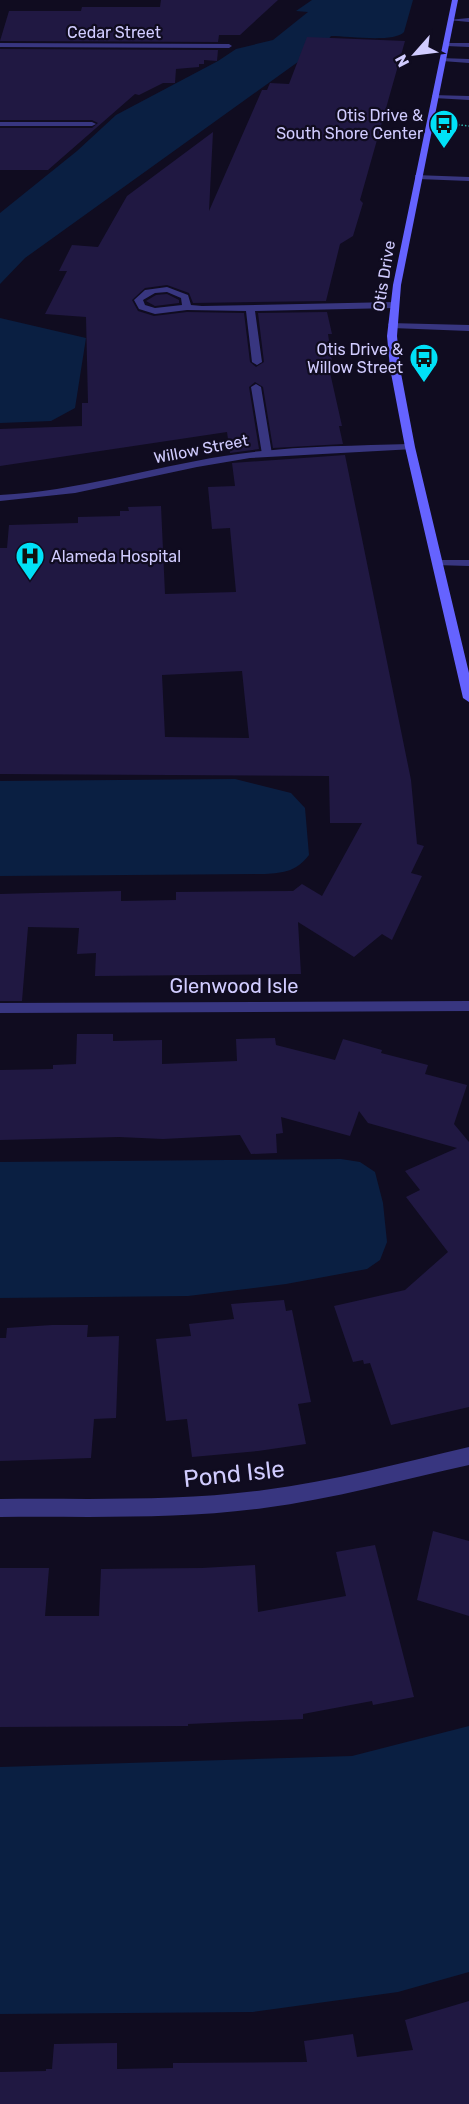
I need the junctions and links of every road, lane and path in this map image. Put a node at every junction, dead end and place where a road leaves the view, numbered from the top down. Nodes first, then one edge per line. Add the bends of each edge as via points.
1 (455, 0) edge
2 (451, 17) junction
3 (469, 18) edge
4 (446, 44) junction
5 (0, 45) edge
6 (469, 45) edge
7 (229, 46) dead end
8 (442, 59) junction
9 (469, 61) edge
10 (435, 96) junction
11 (469, 98) edge
12 (0, 124) edge
13 (92, 124) dead end
14 (418, 177) junction
15 (469, 179) edge
16 (394, 304) junction
17 (187, 307) junction
18 (250, 308) junction
19 (392, 325) junction
20 (469, 328) edge
21 (257, 362) dead end
22 (256, 387) dead end
23 (410, 447) junction
24 (267, 454) junction
25 (0, 498) edge
26 (469, 562) edge
27 (439, 563) junction
28 (469, 698) edge
29 (469, 1006) edge
30 (0, 1008) edge
31 (469, 1456) edge
32 (0, 1508) edge

1 - 2 main road, Otis Drive
2 - 3 street
2 - 4 main road, Otis Drive
4 - 6 street
4 - 8 main road, Otis Drive
5 - 7 street, Cedar Street
8 - 9 street
8 - 10 main road, Otis Drive
10 - 11 street
10 - 14 main road, Otis Drive
12 - 13 street
14 - 15 street
14 - 16 main road, Otis Drive
16 - 18 street
16 - 19 main road, Otis Drive
17 - 17 street via 185,297 168,290 147,292 138,300 142,307 155,311
17 - 18 street
18 - 21 street
19 - 20 street
19 - 23 main road, Otis Drive via 395,368
22 - 24 street
23 - 24 street, Willow Street
23 - 27 main road, Otis Drive
24 - 25 street, Willow Street via 197,464 97,488
26 - 27 street
27 - 28 main road, Otis Drive
29 - 30 street, Glenwood Isle
31 - 32 street, Pond Isle via 264,1499 172,1506

